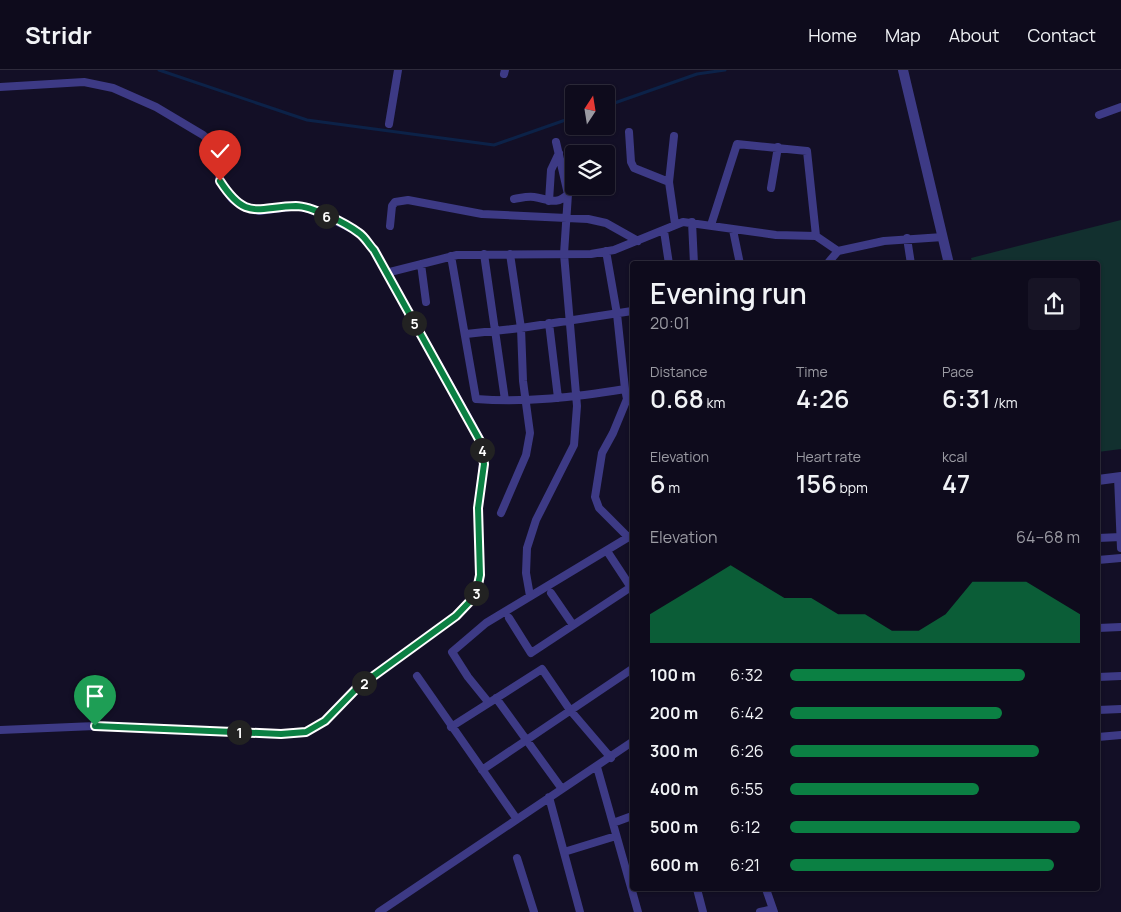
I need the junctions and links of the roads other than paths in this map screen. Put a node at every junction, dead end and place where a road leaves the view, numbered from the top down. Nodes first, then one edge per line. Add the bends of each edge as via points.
1 (398, 70) edge
2 (903, 70) edge
3 (0, 87) edge
4 (1121, 107) edge
5 (1099, 115) dead end
6 (388, 124) dead end
7 (629, 132) dead end
8 (674, 136) dead end
9 (556, 142) dead end
10 (778, 147) junction
11 (559, 153) junction
12 (565, 180) edge
13 (669, 182) junction
14 (771, 188) dead end
15 (567, 195) edge
16 (568, 195) edge
17 (514, 199) dead end
18 (549, 201) junction
19 (566, 218) junction
20 (692, 222) junction
21 (675, 224) junction
22 (710, 225) junction
23 (390, 226) dead end
24 (734, 230) junction
25 (664, 231) junction
26 (816, 236) junction
27 (943, 237) junction
28 (907, 238) junction
29 (638, 240) junction
30 (606, 251) junction
31 (838, 251) junction
32 (484, 254) junction
33 (510, 254) junction
34 (564, 254) junction
35 (451, 256) junction
36 (669, 261) edge
37 (694, 261) edge
38 (739, 261) edge
39 (830, 261) edge
40 (911, 261) edge
41 (948, 261) edge
42 (422, 264) junction
43 (386, 273) junction
44 (426, 302) dead end
45 (630, 311) edge
46 (617, 314) junction
47 (571, 319) junction
48 (549, 323) junction
49 (520, 328) junction
50 (495, 330) junction
51 (466, 334) junction
52 (625, 389) junction
53 (576, 397) junction
54 (558, 398) junction
55 (630, 399) edge
56 (505, 400) junction
57 (526, 400) junction
58 (1120, 477) edge
59 (1100, 480) edge
60 (501, 513) dead end
61 (630, 535) edge
62 (1121, 537) edge
63 (1100, 538) edge
64 (1121, 548) edge
65 (607, 552) junction
66 (1121, 558) edge
67 (1100, 560) edge
68 (630, 585) edge
69 (630, 589) edge
70 (551, 593) dead end
71 (530, 596) junction
72 (509, 618) dead end
73 (573, 625) junction
74 (1121, 626) edge
75 (1100, 628) edge
76 (630, 670) edge
77 (417, 676) dead end
78 (1121, 676) edge
79 (1100, 678) edge
80 (492, 700) junction
81 (570, 710) junction
82 (1100, 710) edge
83 (1121, 710) edge
84 (451, 727) junction
85 (0, 730) edge
86 (1121, 735) edge
87 (1100, 737) edge
88 (527, 739) junction
89 (630, 743) edge
90 (610, 758) junction
91 (597, 767) junction
92 (482, 770) junction
93 (562, 789) junction
94 (549, 797) junction
95 (630, 817) edge
96 (516, 818) junction
97 (613, 824) junction
98 (616, 836) junction
99 (564, 852) junction
100 (517, 858) dead end
101 (630, 884) edge
102 (632, 891) edge
103 (698, 891) edge
104 (767, 891) edge
105 (773, 910) edge
106 (379, 912) edge
107 (534, 912) edge
108 (580, 912) edge
109 (638, 912) edge
110 (703, 912) edge
111 (760, 912) edge

1 - 6 street
2 - 27 street
3 - 43 street via 84,82 113,88 156,107 204,135 214,145 220,181 232,199 259,211 297,206 334,219 360,233
4 - 5 street
7 - 13 street via 634,168
8 - 13 street
9 - 11 street
10 - 14 street
10 - 22 street via 738,144
10 - 26 street via 807,151
11 - 12 street
11 - 18 street via 551,170
13 - 21 street
15 - 18 street via 562,200
16 - 19 street
17 - 18 street via 526,197
19 - 23 street via 482,214 408,200 395,202 392,206
19 - 29 street via 606,222
19 - 34 street
20 - 21 street
20 - 22 street
20 - 37 street
21 - 25 street
22 - 24 street
24 - 26 street
24 - 38 street
25 - 29 street
25 - 36 street
26 - 31 street
27 - 28 street
27 - 41 street
28 - 31 street
28 - 40 street
29 - 30 street
30 - 34 street
30 - 46 street
31 - 39 street
32 - 33 street
32 - 35 street
32 - 50 street
33 - 34 street
33 - 49 street
34 - 47 street
35 - 42 street
35 - 51 street
42 - 43 street
42 - 44 street
43 - 85 street via 480,441 484,464 478,508 480,575 476,595 467,606 357,688 325,721 306,732 281,734 95,726
45 - 46 street
46 - 47 street
46 - 52 street
47 - 48 street
47 - 53 street
48 - 49 street
48 - 54 street
49 - 50 street
49 - 57 street
50 - 51 street
50 - 56 street
51 - 56 street via 476,399
52 - 53 street
52 - 55 street
53 - 54 street
53 - 71 street via 574,445 536,520 527,548 526,573
54 - 57 street
55 - 61 street via 602,453 595,497 599,508
56 - 57 street
57 - 60 street via 530,433 526,455
58 - 59 street
58 - 62 street
61 - 65 street
62 - 63 street
62 - 64 street
65 - 68 street
65 - 71 street
66 - 67 street
69 - 73 street
70 - 73 street
71 - 80 street via 486,623 452,652 468,678
72 - 73 street via 531,653
74 - 75 street
76 - 81 street
77 - 84 street
78 - 79 street
80 - 81 street via 542,669
80 - 84 street
80 - 88 street
81 - 88 street
81 - 90 street
82 - 83 street
84 - 92 street
86 - 87 street
88 - 92 street
88 - 93 street
89 - 90 street
90 - 91 street
91 - 93 street
91 - 97 street
92 - 96 street
93 - 94 street
94 - 96 street
94 - 99 street
95 - 97 street
96 - 106 street
97 - 98 street
98 - 99 street
98 - 101 street
99 - 108 street
100 - 107 street
102 - 109 street
103 - 110 street
104 - 105 street
105 - 111 street

